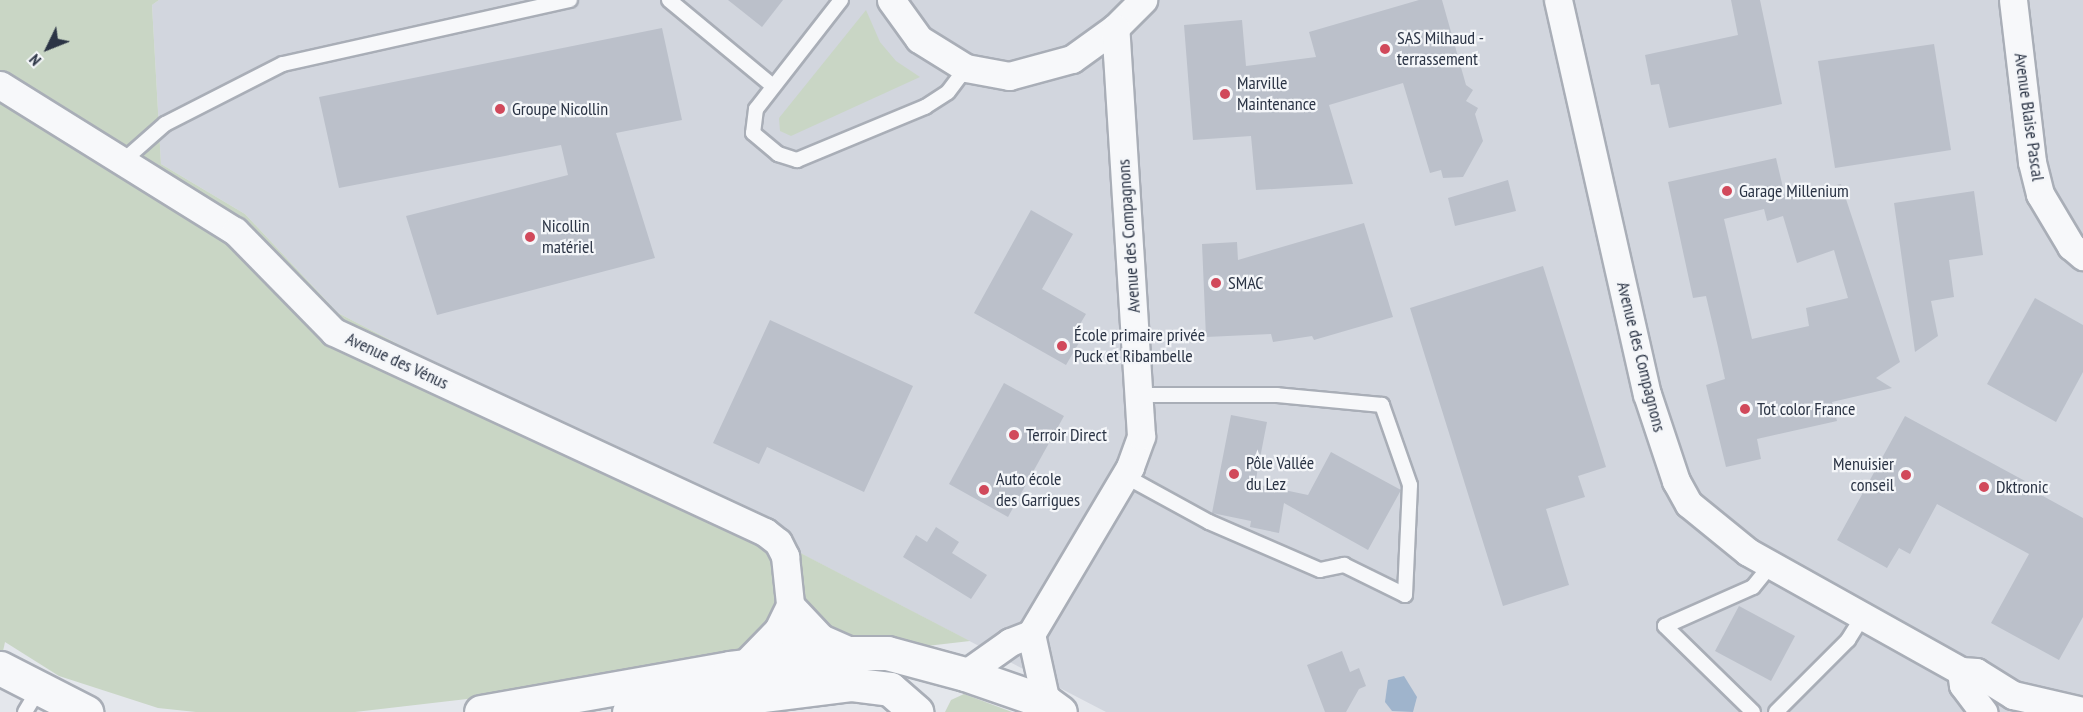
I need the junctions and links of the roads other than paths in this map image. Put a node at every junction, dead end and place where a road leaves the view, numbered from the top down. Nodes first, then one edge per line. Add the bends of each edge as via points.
1 (570, 0) edge
2 (669, 0) edge
3 (841, 0) edge
4 (891, 0) edge
5 (1143, 0) edge
6 (1558, 0) edge
7 (2013, 0) edge
8 (1115, 28) junction
9 (966, 68) junction
10 (0, 85) edge
11 (773, 86) junction
12 (123, 161) junction
13 (2083, 256) edge
14 (1141, 395) junction
15 (1125, 476) junction
16 (1771, 565) junction
17 (790, 605) junction
18 (1863, 616) junction
19 (1031, 634) junction
20 (854, 653) junction
21 (742, 667) junction
22 (0, 668) edge
23 (1961, 671) junction
24 (957, 673) junction
25 (797, 675) junction
26 (32, 700) edge
27 (2019, 704) edge
28 (1053, 707) edge
29 (89, 711) edge
30 (2083, 711) edge
31 (481, 712) edge
32 (629, 712) edge
33 (918, 712) edge
34 (1753, 712) edge
35 (1776, 712) edge
36 (1983, 712) edge

1 - 12 lane via 283,64 165,124
2 - 11 lane
3 - 11 lane
4 - 9 street via 919,39
5 - 8 street
6 - 16 street, Avenue des Compagnons via 1647,394 1676,482 1689,504 1714,527
7 - 13 street, Avenue Blaise Pascal via 2032,162 2040,194 2071,246
8 - 9 street via 1072,59 1034,71 1009,76
8 - 14 street, Avenue des Compagnons
9 - 11 lane via 948,92 925,107 797,160 778,154 753,133 756,109
10 - 12 street, Avenue des Vénus
12 - 17 street, Avenue des Vénus via 235,231 334,332 765,532 778,542 785,556
14 - 15 street, Avenue des Compagnons via 1141,435
14 - 15 lane via 1277,395 1382,405 1410,485 1405,595 1344,565 1320,570 1209,522
15 - 19 street, Avenue des Compagnons
16 - 18 street, Avenue des Compagnons
16 - 34 lane via 1753,587 1665,626
17 - 20 street via 821,638
17 - 21 street via 778,630
17 - 25 street, Avenue des Vénus
18 - 23 street, Avenue des Compagnons
18 - 35 lane via 1848,640
19 - 24 street
19 - 28 street
20 - 24 street via 909,656
20 - 25 street
21 - 25 street
21 - 31 street
22 - 26 street
23 - 27 street, Avenue des Compagnons via 1976,672
23 - 36 street via 1963,685
24 - 28 street
24 - 33 street via 925,695
25 - 32 street
25 - 33 street via 890,689
26 - 29 street
27 - 30 street, Avenue des Compagnons

